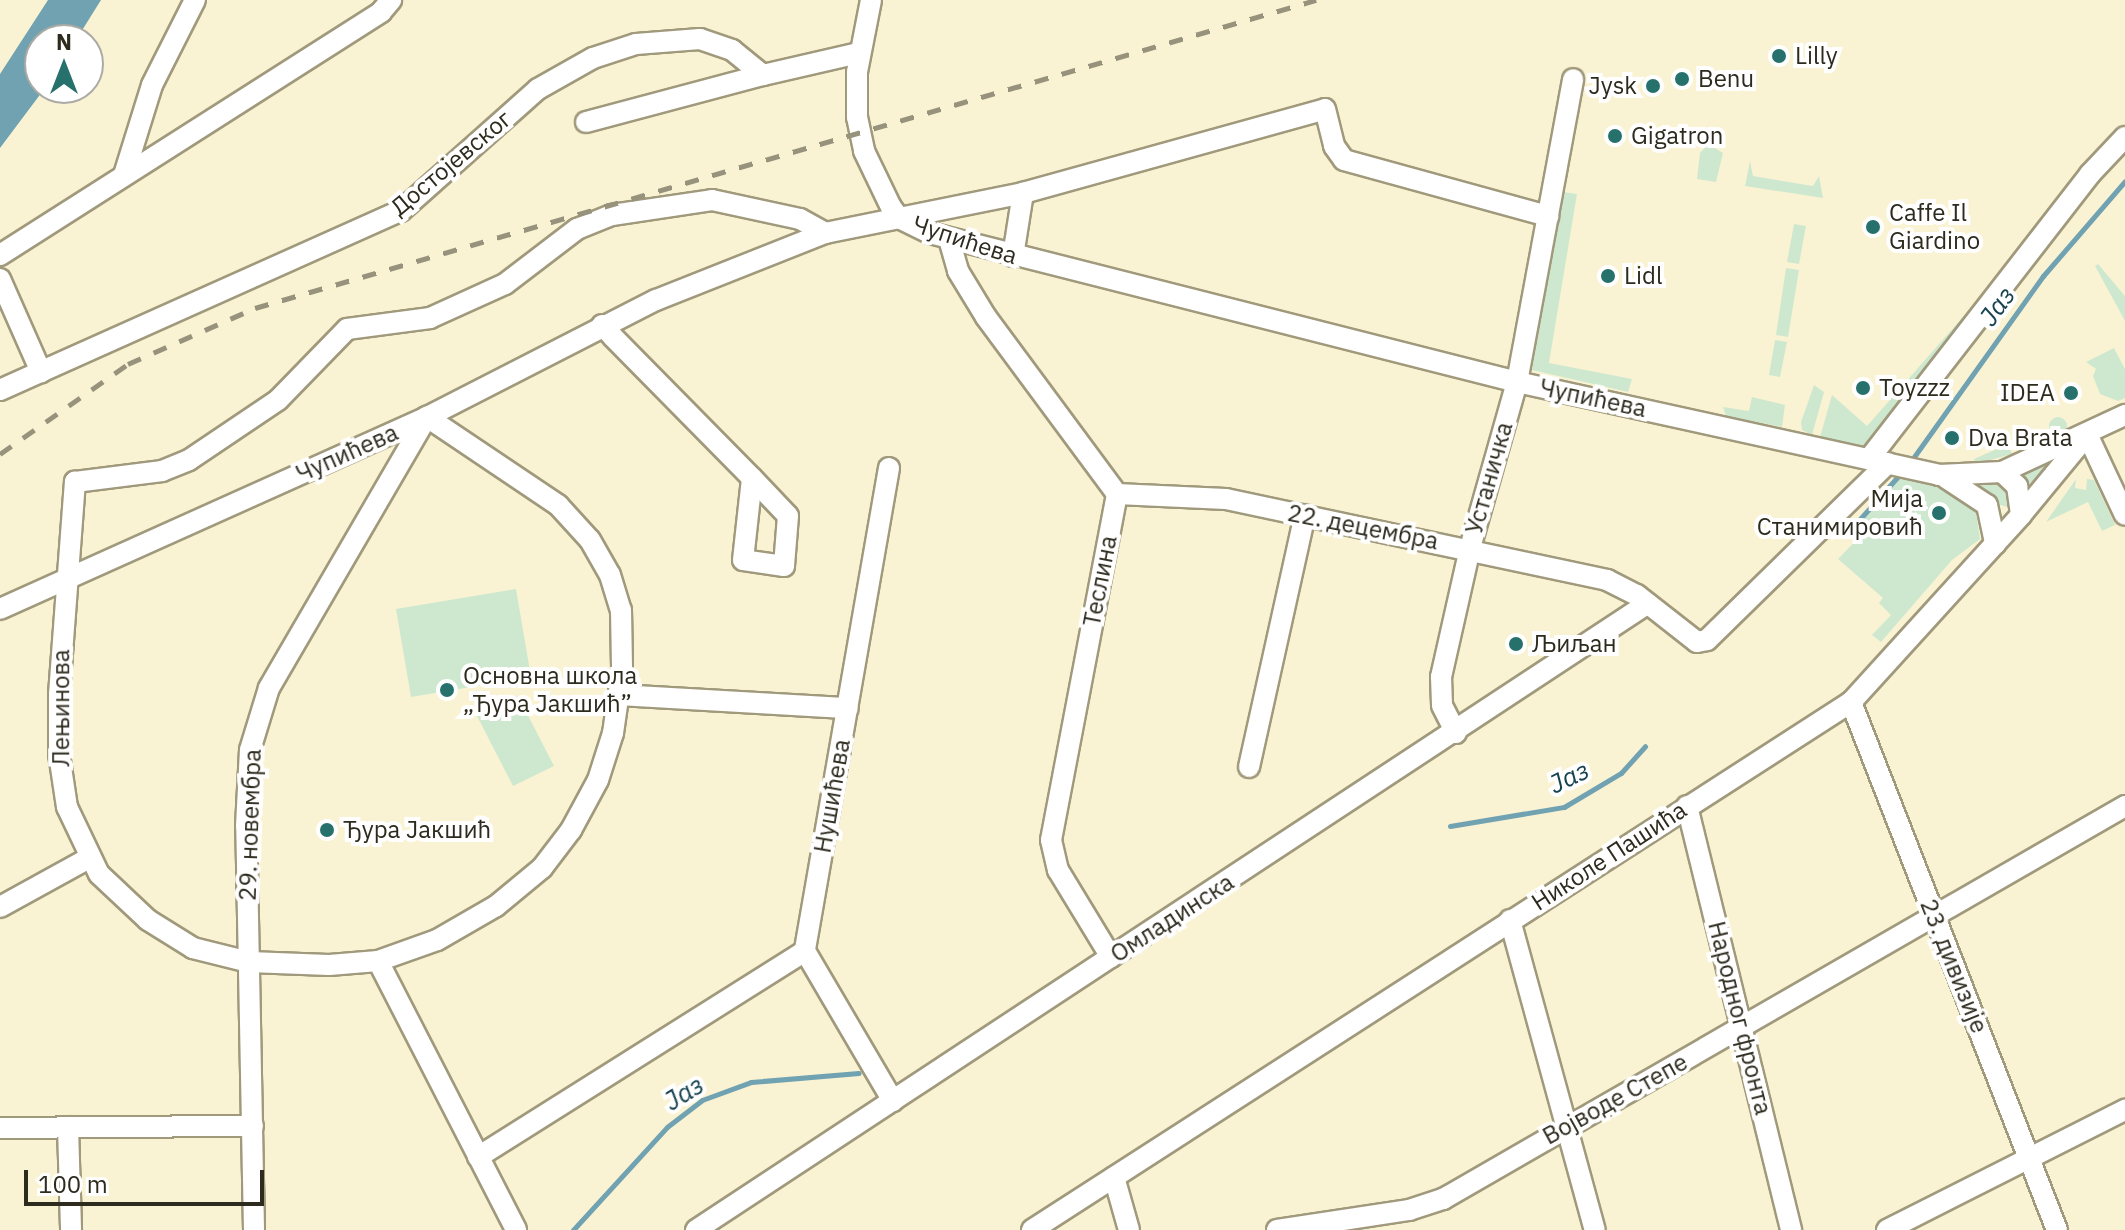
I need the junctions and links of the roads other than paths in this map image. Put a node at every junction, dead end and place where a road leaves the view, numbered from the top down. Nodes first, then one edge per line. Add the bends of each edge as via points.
1 (195, 0) edge
2 (391, 0) edge
3 (871, 0) edge
4 (859, 53) junction
5 (763, 75) junction
6 (1573, 79) dead end
7 (586, 122) dead end
8 (2125, 137) edge
9 (124, 175) junction
10 (1023, 193) junction
11 (1548, 216) junction
12 (899, 218) junction
13 (825, 233) junction
14 (949, 239) junction
15 (0, 255) edge
16 (1013, 256) junction
17 (0, 279) edge
18 (602, 325) junction
19 (41, 372) junction
20 (1517, 382) junction
21 (0, 390) edge
22 (2125, 415) edge
23 (427, 417) junction
24 (2087, 434) junction
25 (1891, 463) junction
26 (889, 468) dead end
27 (2002, 472) junction
28 (1939, 475) junction
29 (752, 478) dead end
30 (1117, 494) junction
31 (1987, 505) junction
32 (1305, 515) junction
33 (2021, 515) junction
34 (2125, 515) edge
35 (1995, 544) junction
36 (1470, 548) junction
37 (66, 580) junction
38 (1647, 604) junction
39 (0, 609) edge
40 (620, 695) junction
41 (1851, 702) junction
42 (848, 708) junction
43 (1456, 733) junction
44 (1249, 767) dead end
45 (1687, 806) junction
46 (2125, 806) edge
47 (89, 858) junction
48 (0, 907) edge
49 (1934, 916) junction
50 (1510, 920) junction
51 (805, 951) junction
52 (1111, 957) junction
53 (378, 961) junction
54 (249, 962) junction
55 (1743, 1027) junction
56 (893, 1101) junction
57 (2125, 1110) edge
58 (1569, 1125) junction
59 (253, 1126) junction
60 (68, 1127) junction
61 (0, 1128) edge
62 (478, 1157) junction
63 (2030, 1159) junction
64 (1114, 1177) junction
65 (71, 1230) edge
66 (254, 1230) edge
67 (516, 1230) edge
68 (696, 1230) edge
69 (1032, 1230) edge
70 (1129, 1230) edge
71 (1277, 1230) edge
72 (1595, 1230) edge
73 (1791, 1230) edge
74 (1887, 1230) edge
75 (2057, 1230) edge

1 - 9 street via 152,85
2 - 9 street via 381,12
3 - 4 street
4 - 5 street
4 - 12 street via 857,117 864,151
5 - 7 street
5 - 19 street, Достојевског via 732,50 700,39 661,39 593,58 538,89 401,211
6 - 11 street, Устаничка
8 - 25 street, 22. децембра via 2090,174
9 - 15 street
10 - 11 street via 1325,109 1334,146 1344,160
10 - 12 street
10 - 16 street
11 - 20 street, Устаничка
12 - 13 street, Чупићева
12 - 14 street, Чупићева
13 - 18 street, Чупићева via 711,275
13 - 37 street, Лењинова via 800,219 712,200 654,205 577,229 505,284 430,318 357,325 335,339 278,400 189,460 162,471 75,482
14 - 16 street, Чупићева
14 - 30 street via 958,271 986,317
16 - 20 street, Чупићева
17 - 19 street
18 - 23 street, Чупићева
18 - 29 street
19 - 21 street, Достојевског
20 - 25 street, Чупићева
20 - 36 street, Устаничка
22 - 24 street, Николе Пашића
23 - 37 street, Чупићева
23 - 40 street, Лењинова via 558,505 590,540 621,610
23 - 54 street, 29. новембра via 261,706 250,750 246,802
24 - 27 street
24 - 33 street, Николе Пашића
24 - 34 street
25 - 28 street, Чупићева
25 - 38 street, 22. децембра via 1707,640 1692,642
26 - 42 street, Нушићева
27 - 28 street
27 - 33 street via 2017,486
28 - 31 street
30 - 32 street, 22. децембра via 1226,499
30 - 52 street, Теслина via 1051,840 1058,870
31 - 33 street
31 - 35 street
32 - 36 street, 22. децембра
32 - 44 street
33 - 35 street, Николе Пашића
35 - 41 street, Николе Пашића
36 - 38 street, 22. децембра via 1607,580
36 - 43 street, Устаничка via 1440,687 1442,705
37 - 39 street, Чупићева
37 - 47 street, Лењинова via 59,754 67,807
38 - 43 street, Омладинска
40 - 42 street
40 - 53 street, Лењинова via 598,780 571,830 542,868 469,924
41 - 45 street, Николе Пашића
41 - 49 street, 23. дивизије
42 - 51 street, Нушићева
43 - 52 street, Омладинска
45 - 50 street, Николе Пашића
45 - 55 street, Народног фронта
46 - 49 street, Војводе Степе
47 - 48 street
47 - 54 street, Лењинова via 127,903 169,936
49 - 55 street, Војводе Степе
49 - 63 street, 23. дивизије
50 - 58 street
50 - 64 street, Николе Пашића
51 - 56 street
51 - 62 street
52 - 56 street, Омладинска
53 - 54 street, Лењинова
53 - 62 street
54 - 59 street, 29. новембра
55 - 58 street, Војводе Степе
55 - 73 street, Народног фронта
56 - 68 street, Омладинска
57 - 63 street
58 - 71 street, Војводе Степе via 1425,1206
58 - 72 street
59 - 60 street
59 - 66 street, 29. новембра
60 - 61 street
60 - 65 street
62 - 67 street
63 - 74 street
63 - 75 street, 23. дивизије
64 - 69 street, Николе Пашића
64 - 70 street

